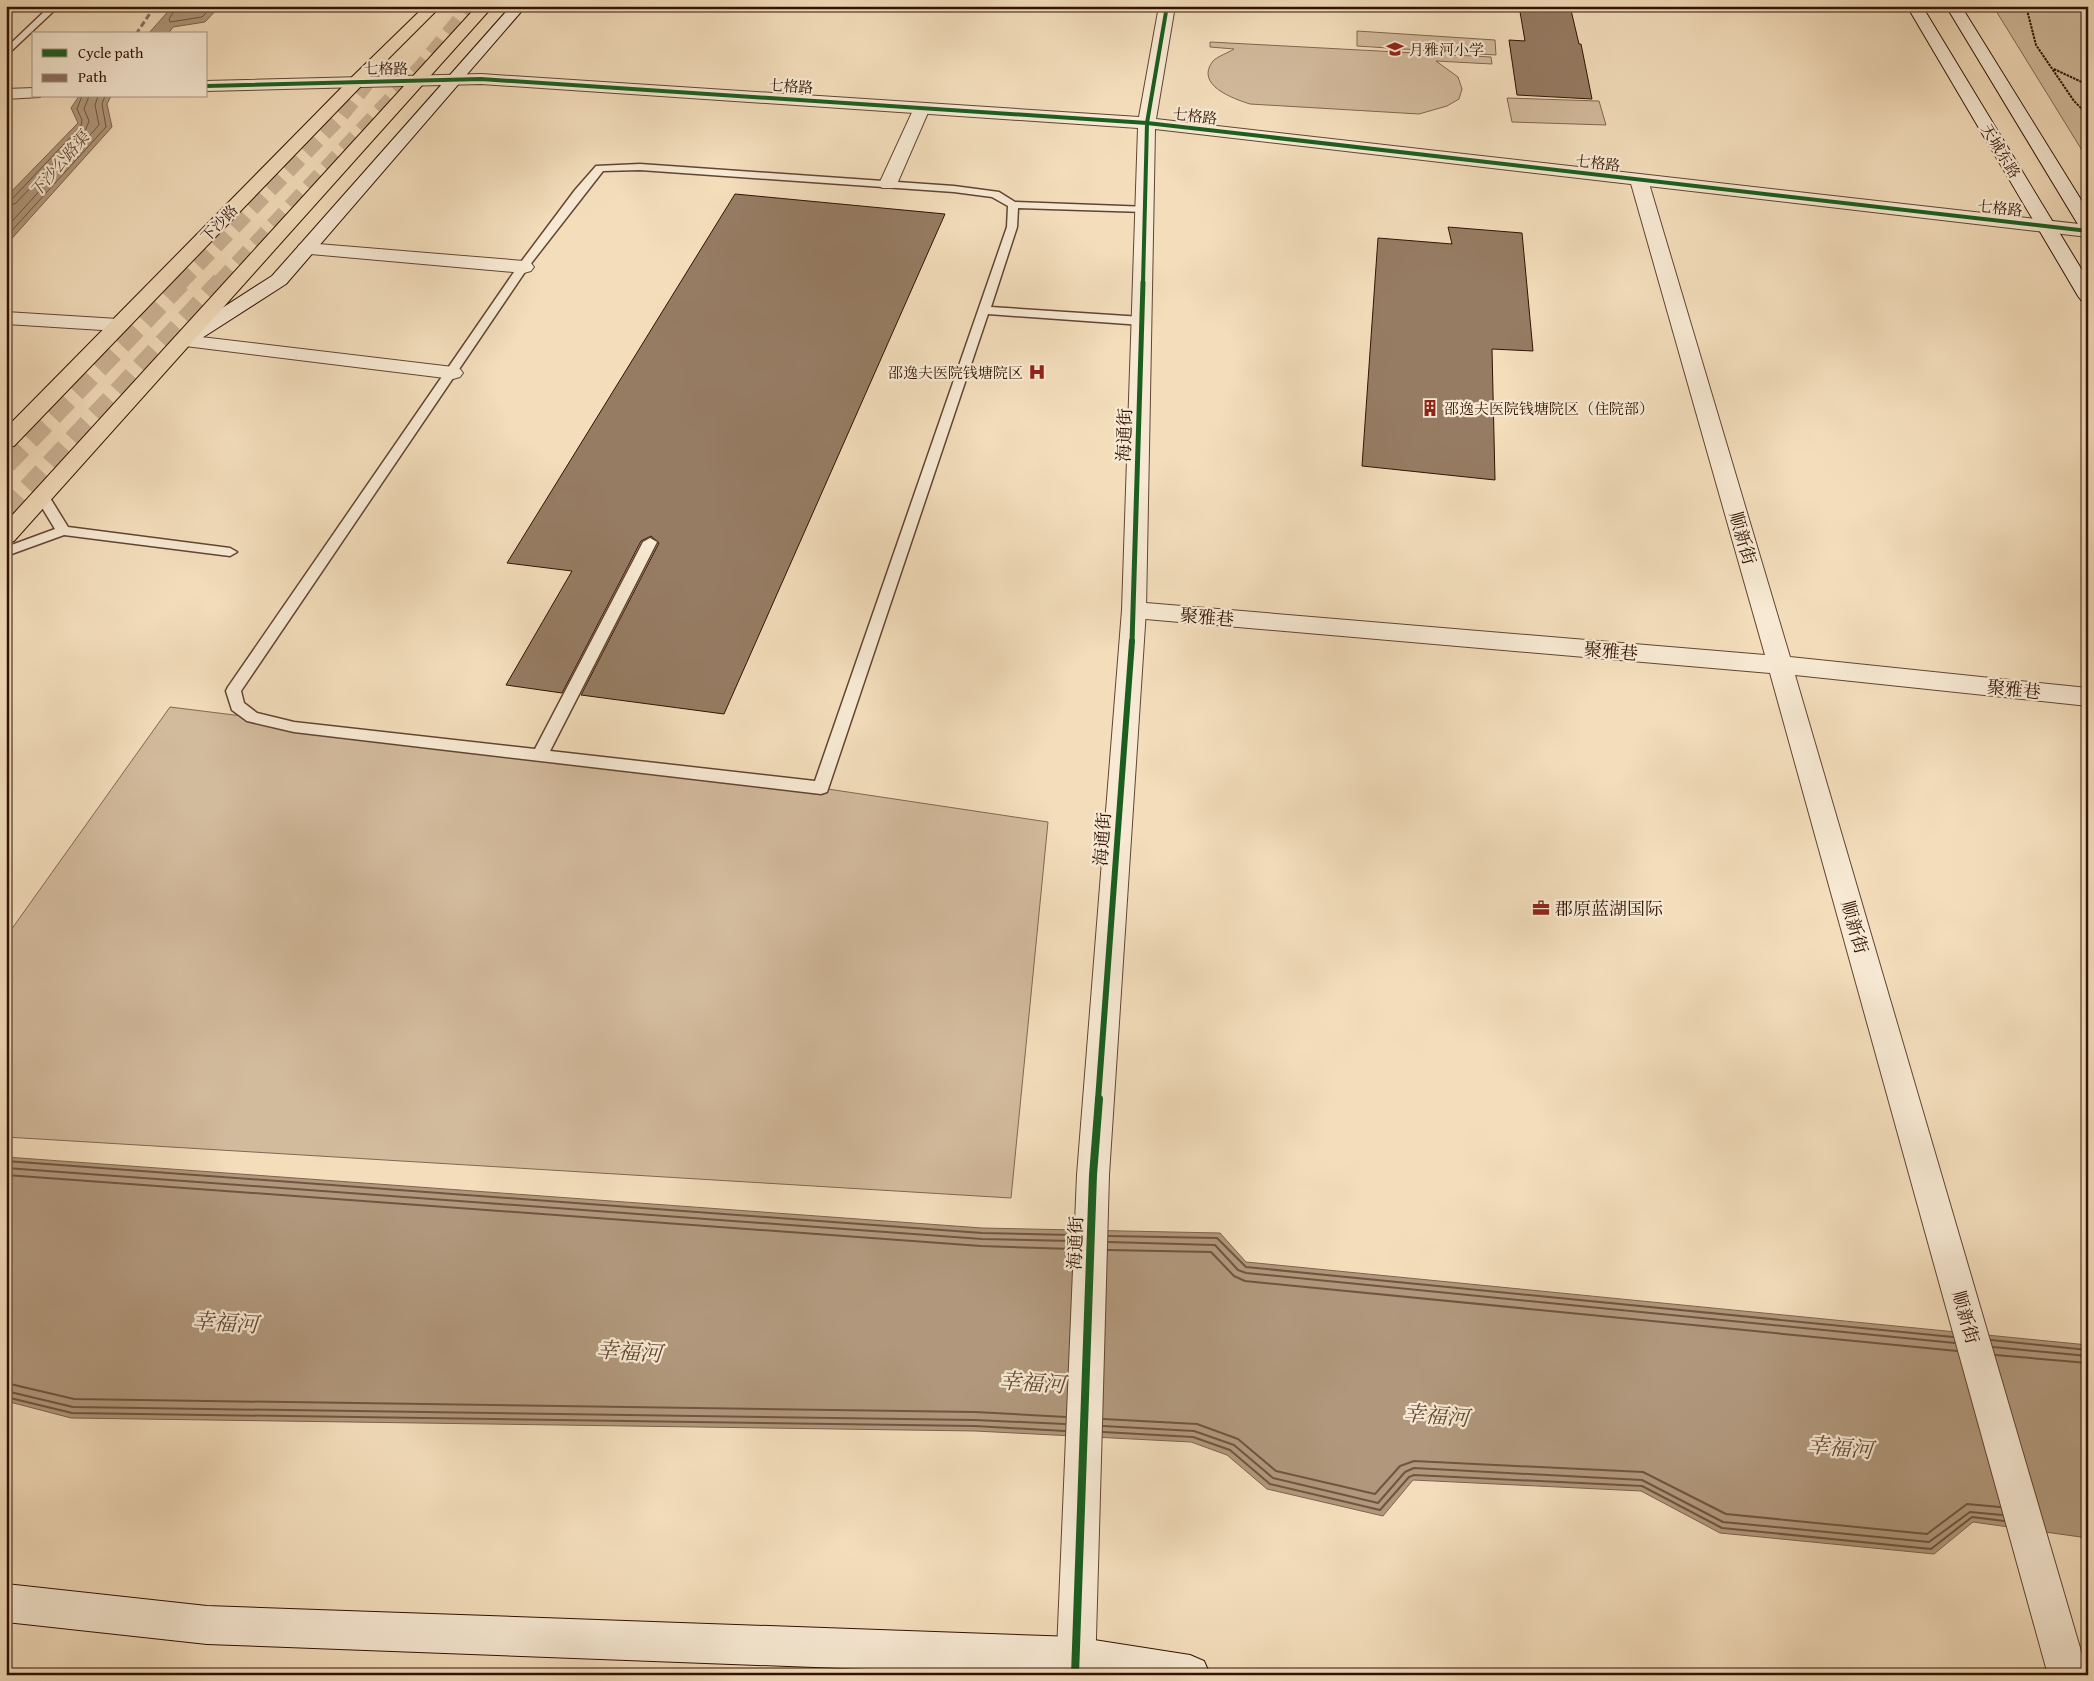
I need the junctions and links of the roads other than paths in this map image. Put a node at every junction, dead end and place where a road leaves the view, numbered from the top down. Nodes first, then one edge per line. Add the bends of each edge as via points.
1 (55, 6) edge
2 (434, 6) edge
3 (486, 6) edge
4 (519, 6) edge
5 (1167, 6) edge
6 (1914, 6) edge
7 (1953, 6) edge
8 (6, 53) edge
9 (457, 79) junction
10 (358, 80) junction
11 (421, 80) junction
12 (208, 86) edge
13 (32, 93) edge
14 (6, 94) edge
15 (922, 108) junction
16 (1147, 124) junction
17 (1639, 180) junction
18 (888, 184) junction
19 (1013, 205) junction
20 (1145, 209) junction
21 (2045, 226) junction
22 (2088, 226) edge
23 (2088, 232) edge
24 (306, 249) junction
25 (524, 267) junction
26 (2088, 296) edge
27 (984, 310) junction
28 (6, 318) edge
29 (1142, 321) junction
30 (118, 325) junction
31 (184, 341) junction
32 (453, 372) junction
33 (6, 442) edge
34 (42, 496) junction
35 (63, 531) junction
36 (6, 536) edge
37 (650, 542) dead end
38 (6, 552) edge
39 (230, 552) dead end
40 (1134, 610) junction
41 (1780, 665) junction
42 (2088, 697) edge
43 (540, 755) junction
44 (6, 1603) edge
45 (1075, 1666) edge
46 (1190, 1675) edge
47 (2068, 1675) edge

1 - 8 lane
2 - 10 main road, 下沙路
3 - 11 main road
4 - 9 street
5 - 16 street, 海通街
6 - 21 street, 天城东路
7 - 22 street, 天城东路
9 - 11 street, 七格路
9 - 15 street, 七格路 via 544,81
9 - 24 street
10 - 11 street, 七格路
10 - 12 street, 七格路
10 - 30 main road, 下沙路
11 - 31 main road
13 - 14 street
15 - 16 street, 七格路
15 - 18 street
16 - 17 street, 七格路
16 - 20 street, 海通街
17 - 21 street, 七格路
17 - 41 street, 顺新街
18 - 19 lane via 995,194
18 - 25 lane via 640,167 600,168
19 - 20 lane
19 - 27 lane via 1012,228
20 - 29 street, 海通街
21 - 23 street, 七格路
21 - 26 street, 天城东路
24 - 25 street
24 - 31 street via 279,280
25 - 32 lane
27 - 29 lane
27 - 43 lane via 821,788
28 - 30 street
29 - 40 street, 海通街
30 - 33 main road, 下沙路
31 - 32 street
31 - 34 main road
32 - 43 lane via 233,691 237,706 252,717 294,727
34 - 35 lane
34 - 36 main road
35 - 38 lane
35 - 39 lane
37 - 43 lane
40 - 41 street, 聚雅巷
40 - 45 street, 海通街 via 1093,1175
41 - 42 street, 聚雅巷
41 - 47 street, 顺新街
44 - 45 street via 207,1625
45 - 46 street

